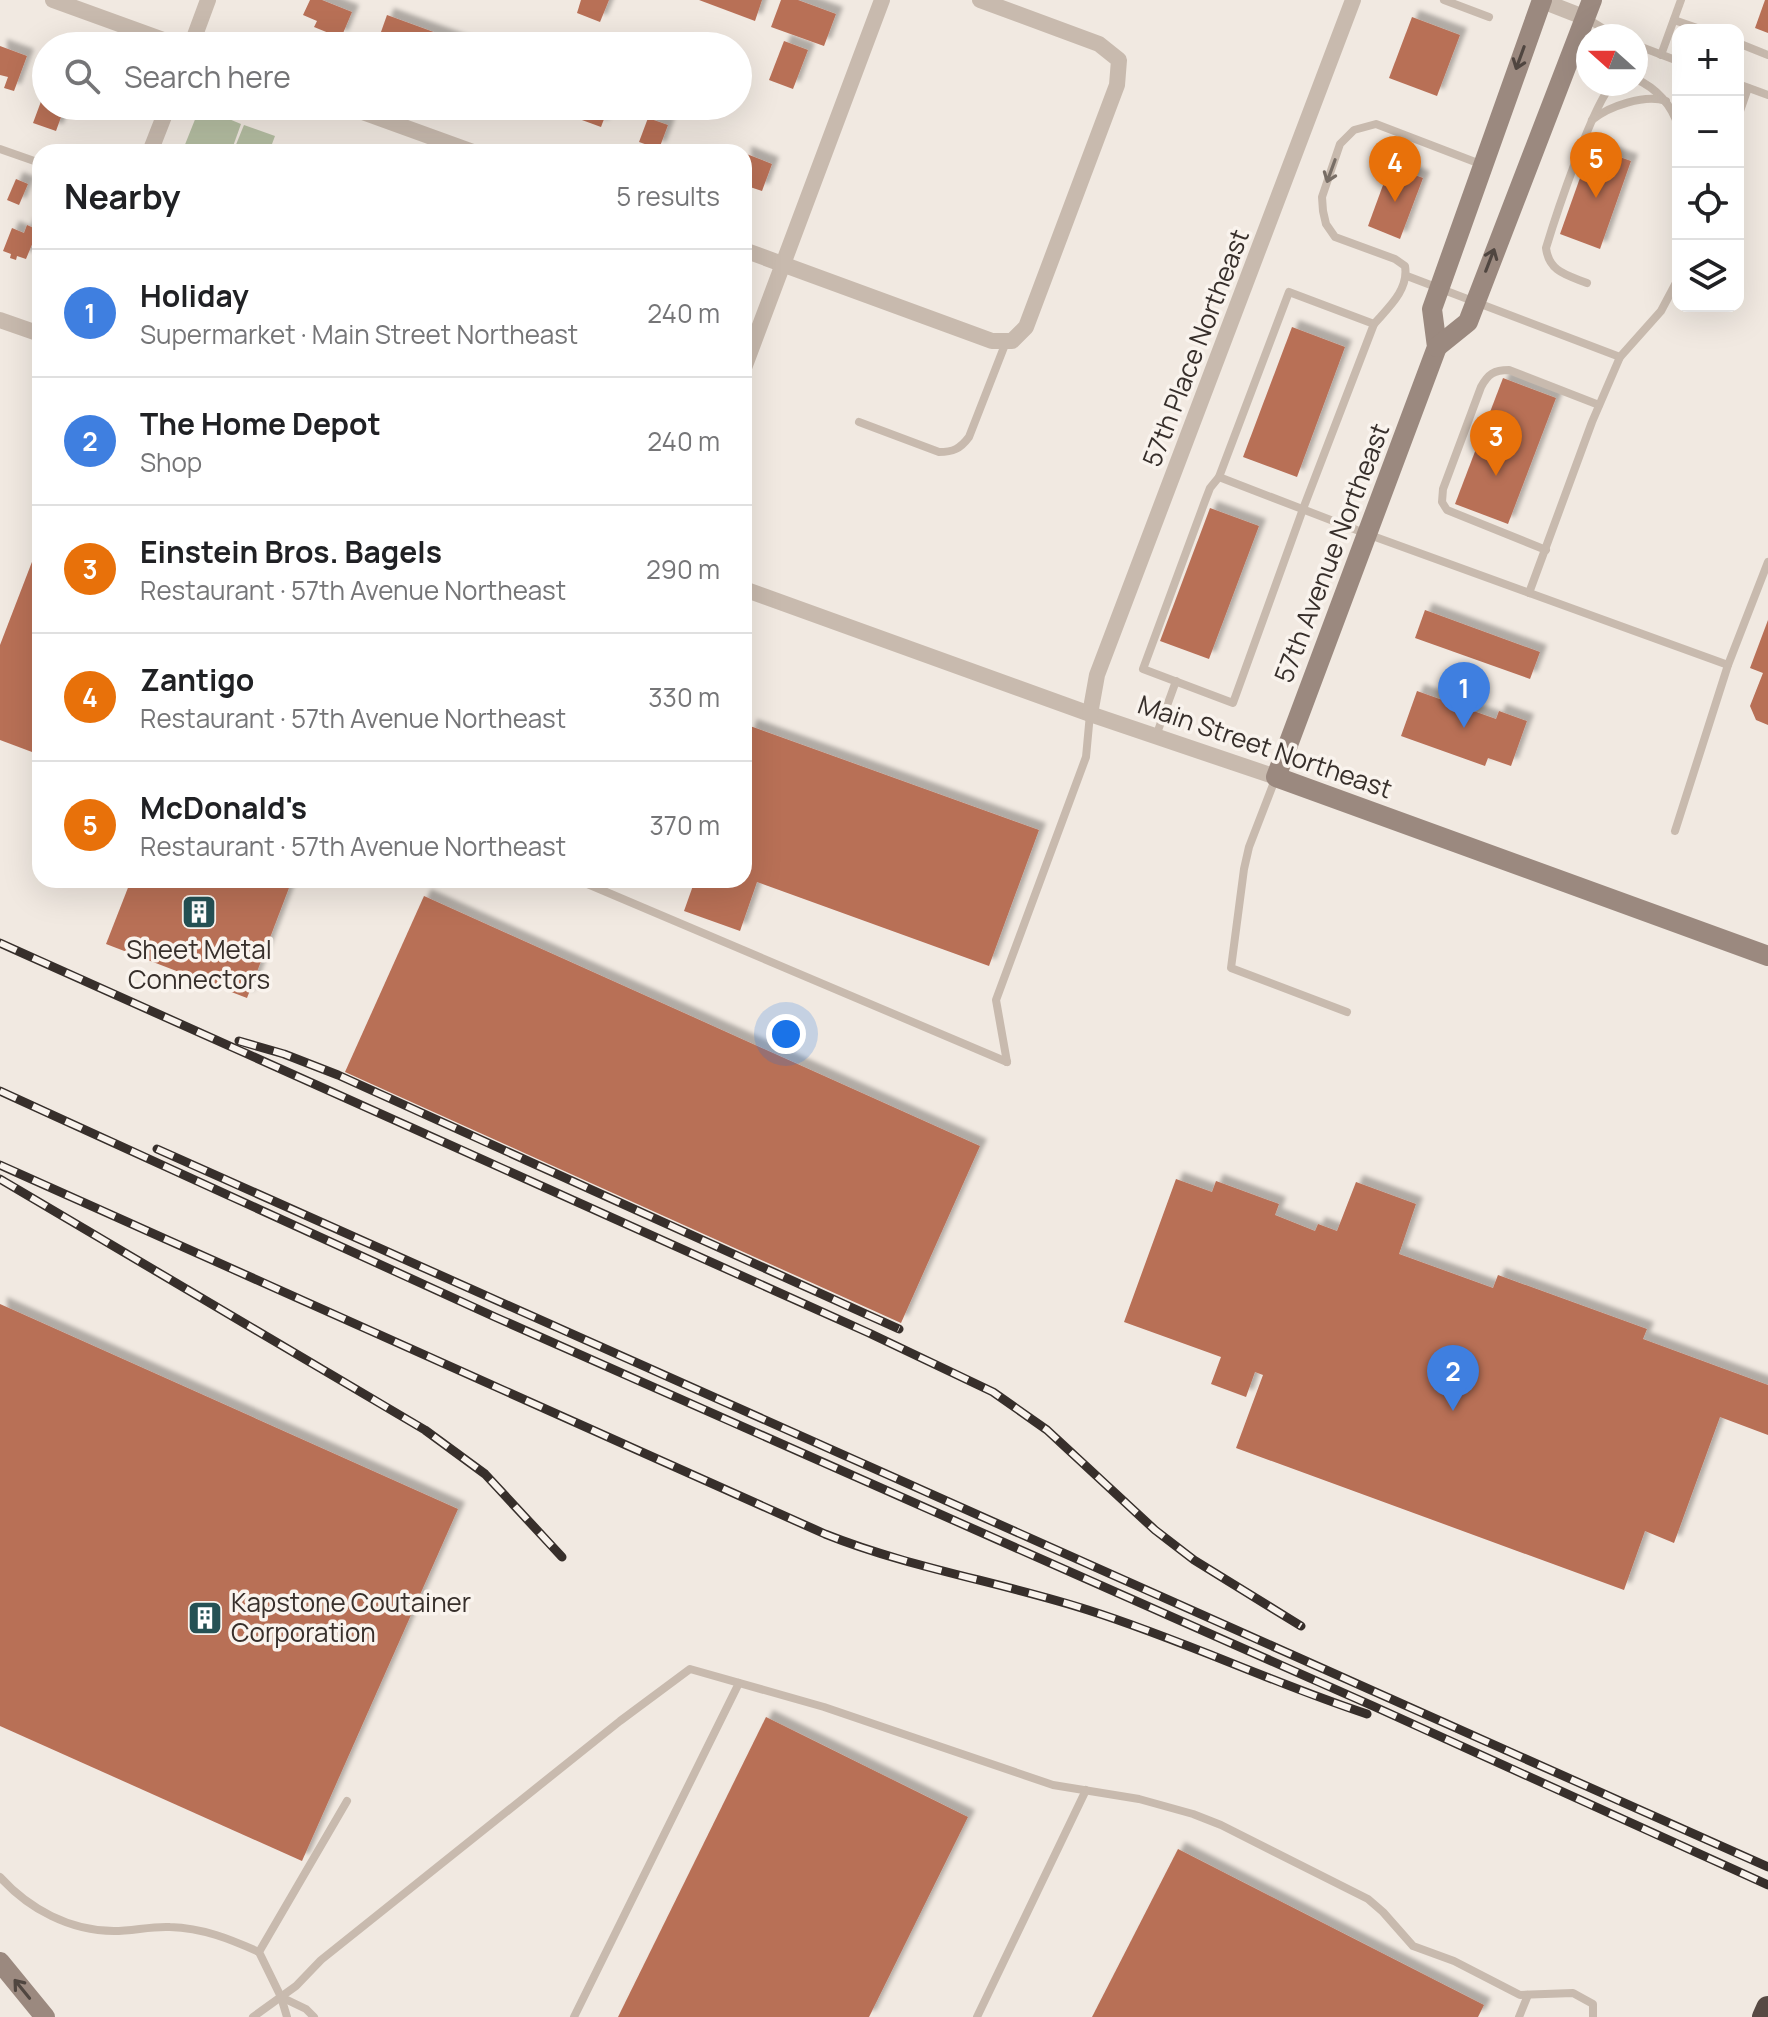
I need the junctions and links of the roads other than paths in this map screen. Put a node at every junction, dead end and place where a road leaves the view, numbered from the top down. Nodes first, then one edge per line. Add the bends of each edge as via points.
1 (53, 0) edge
2 (208, 0) edge
3 (882, 0) edge
4 (980, 0) edge
5 (1353, 0) edge
6 (1444, 0) edge
7 (1541, 0) edge
8 (1681, 0) edge
9 (1589, 9) edge
10 (1489, 17) dead end
11 (1674, 20) junction
12 (1603, 24) edge
13 (1686, 24) edge
14 (141, 32) edge
15 (196, 32) edge
16 (1744, 45) edge
17 (1648, 50) edge
18 (1661, 55) junction
19 (1768, 55) edge
20 (1672, 59) edge
21 (1744, 86) edge
22 (1648, 88) edge
23 (1748, 88) junction
24 (1768, 95) edge
25 (1603, 96) edge
26 (1744, 100) edge
27 (1666, 101) junction
28 (1672, 109) edge
29 (163, 120) edge
30 (385, 120) edge
31 (1592, 121) junction
32 (153, 144) edge
33 (451, 144) edge
34 (0, 149) edge
35 (32, 160) edge
36 (1483, 165) junction
37 (752, 253) edge
38 (784, 264) junction
39 (1407, 276) junction
40 (1587, 283) dead end
41 (1440, 288) junction
42 (1672, 290) edge
43 (1475, 302) junction
44 (0, 320) edge
45 (1374, 324) junction
46 (32, 331) edge
47 (1010, 341) junction
48 (752, 347) edge
49 (1437, 347) junction
50 (1620, 357) junction
51 (1599, 405) junction
52 (859, 422) dead end
53 (1219, 477) junction
54 (1303, 509) junction
55 (1367, 534) junction
56 (1546, 550) junction
57 (1768, 562) edge
58 (752, 592) edge
59 (1529, 593) junction
60 (1728, 665) junction
61 (1176, 681) junction
62 (1090, 714) junction
63 (1156, 736) junction
64 (1276, 777) junction
65 (1675, 831) dead end
66 (597, 888) edge
67 (1768, 956) edge
68 (1347, 1012) dead end
69 (739, 1683) junction
70 (1086, 1790) junction
71 (347, 1801) dead end
72 (0, 1877) edge
73 (259, 1952) junction
74 (0, 1962) edge
75 (1528, 1995) junction
76 (281, 1997) junction
77 (45, 2017) edge
78 (253, 2017) edge
79 (287, 2017) edge
80 (314, 2017) edge
81 (574, 2017) edge
82 (977, 2017) edge
83 (1519, 2017) edge
84 (1593, 2017) edge

1 - 14 street
2 - 15 street
3 - 38 street
4 - 47 street via 1099,44 1119,60 1117,85 1026,327
5 - 62 street, 57th Place Northeast via 1097,675
6 - 10 lane
7 - 9 street
7 -> 36 street, 57th Avenue Northeast
8 - 11 lane
9 - 12 lane
43 -> 9 street
11 - 13 lane
11 - 18 lane
16 - 19 lane
17 - 18 lane
18 - 20 lane
21 - 23 lane
22 - 27 lane
23 - 24 lane
23 - 26 lane
25 - 31 lane
27 - 28 lane
27 - 31 lane via 1647,99
29 - 32 street
30 - 33 street
31 - 40 lane via 1546,248 1550,264 1559,272
34 - 35 lane
36 -> 39 lane via 1376,124 1354,130 1340,144 1322,197 1326,224 1335,237 1395,259 1405,266
36 - 41 street, 57th Avenue Northeast
37 - 38 street
38 - 47 street via 992,341
38 - 48 street
39 - 41 lane
39 - 45 lane via 1394,302
41 - 43 lane
41 - 49 street, 57th Avenue Northeast via 1432,309
42 - 50 lane via 1661,311
43 - 49 street via 1468,322
43 - 50 lane
44 - 46 street
45 - 53 lane via 1289,292
45 - 54 lane
47 - 52 lane via 969,437 952,452
49 - 55 street, 57th Avenue Northeast
50 - 51 lane
51 - 56 lane
51 - 56 lane via 1498,370 1481,387 1443,489 1447,510
53 - 54 lane
53 - 61 lane via 1205,501 1143,669
54 - 55 lane
54 - 61 lane via 1233,703
55 - 59 lane
55 - 64 street, 57th Avenue Northeast
56 - 59 lane
57 - 60 lane
58 - 62 street, Main Street Northeast
59 - 60 lane
60 - 65 lane
61 - 63 lane
62 - 63 street, Main Street Northeast
62 - 66 lane via 1086,757 996,1000 1007,1062
63 - 64 street, Main Street Northeast
64 - 67 street, Main Street Northeast
64 - 68 lane via 1249,847 1231,968
69 - 70 lane via 1053,1785
69 - 76 lane via 690,1669
69 - 81 lane
70 - 75 lane via 1139,1799 1221,1825 1368,1899 1413,1946
70 - 82 lane
71 - 73 lane
72 - 73 lane via 16,1895 62,1921 114,1931 195,1930
73 - 76 lane
77 -> 74 street
75 - 83 lane
75 - 84 lane via 1573,1993 1593,2004
76 - 78 lane
76 - 79 lane
76 - 80 lane

